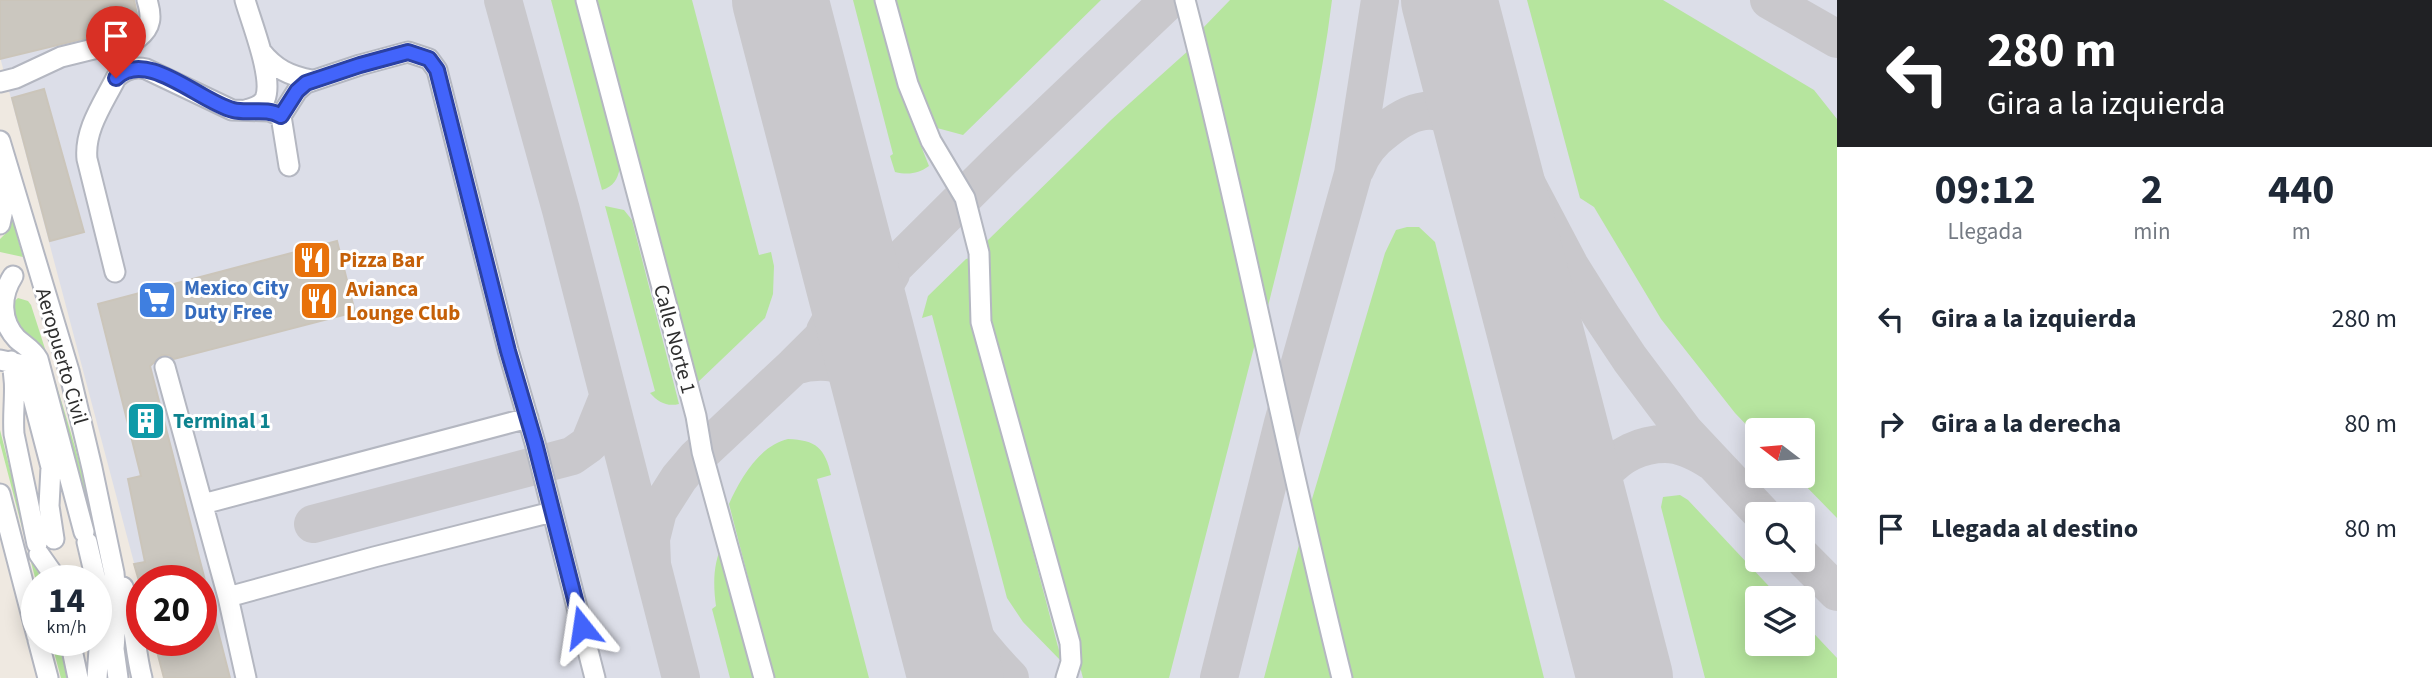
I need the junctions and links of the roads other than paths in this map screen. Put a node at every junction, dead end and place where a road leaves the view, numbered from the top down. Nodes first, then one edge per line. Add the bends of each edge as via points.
1 (147, 0) edge
2 (245, 0) edge
3 (586, 0) edge
4 (886, 0) edge
5 (1185, 0) edge
6 (258, 47) junction
7 (312, 80) junction
8 (0, 82) edge
9 (245, 111) junction
10 (281, 116) junction
11 (1, 145) edge
12 (289, 166) dead end
13 (0, 224) edge
14 (115, 272) dead end
15 (7, 275) edge
16 (50, 308) junction
17 (6, 360) edge
18 (165, 367) dead end
19 (528, 418) junction
20 (0, 494) edge
21 (203, 504) junction
22 (552, 512) junction
23 (47, 547) junction
24 (54, 565) edge
25 (114, 573) junction
26 (21, 576) edge
27 (228, 597) junction
28 (42, 656) edge
29 (73, 656) edge
30 (47, 678) edge
31 (78, 678) edge
32 (97, 678) edge
33 (118, 678) edge
34 (142, 678) edge
35 (246, 678) edge
36 (595, 678) edge
37 (764, 678) edge
38 (1066, 678) edge
39 (1342, 678) edge

1 - 8 street via 150,22 138,38 61,57
2 - 6 street
3 - 37 street, Calle Norte 1
4 - 38 street via 908,84 931,141 965,198 979,253 981,322 1068,634 1071,662
5 - 39 street
6 - 7 street via 280,70
6 - 9 street via 268,81 265,97 260,105
7 - 10 street via 297,91
7 - 19 street via 408,52 429,59 437,70 471,242 499,352
9 - 10 street
9 - 14 street via 232,110 146,69 130,69 116,78 86,146
10 - 12 street
11 - 13 street via 6,195
11 - 16 street, Aeropuerto Civil
15 - 16 street via 29,287
15 - 32 street via 3,314 15,337 38,359 102,606
16 - 25 street, Aeropuerto Civil via 72,383
17 - 23 street via 15,382 13,419 28,511
17 - 23 street via 19,364 27,376 51,467
18 - 21 street
19 - 21 street
19 - 22 street
20 - 26 street
21 - 27 street
22 - 27 street
22 - 36 street
23 - 24 street
25 - 33 street, Aeropuerto Civil
25 - 34 street, Aeropuerto Civil via 127,595
27 - 35 street
28 - 30 street
29 - 31 street

